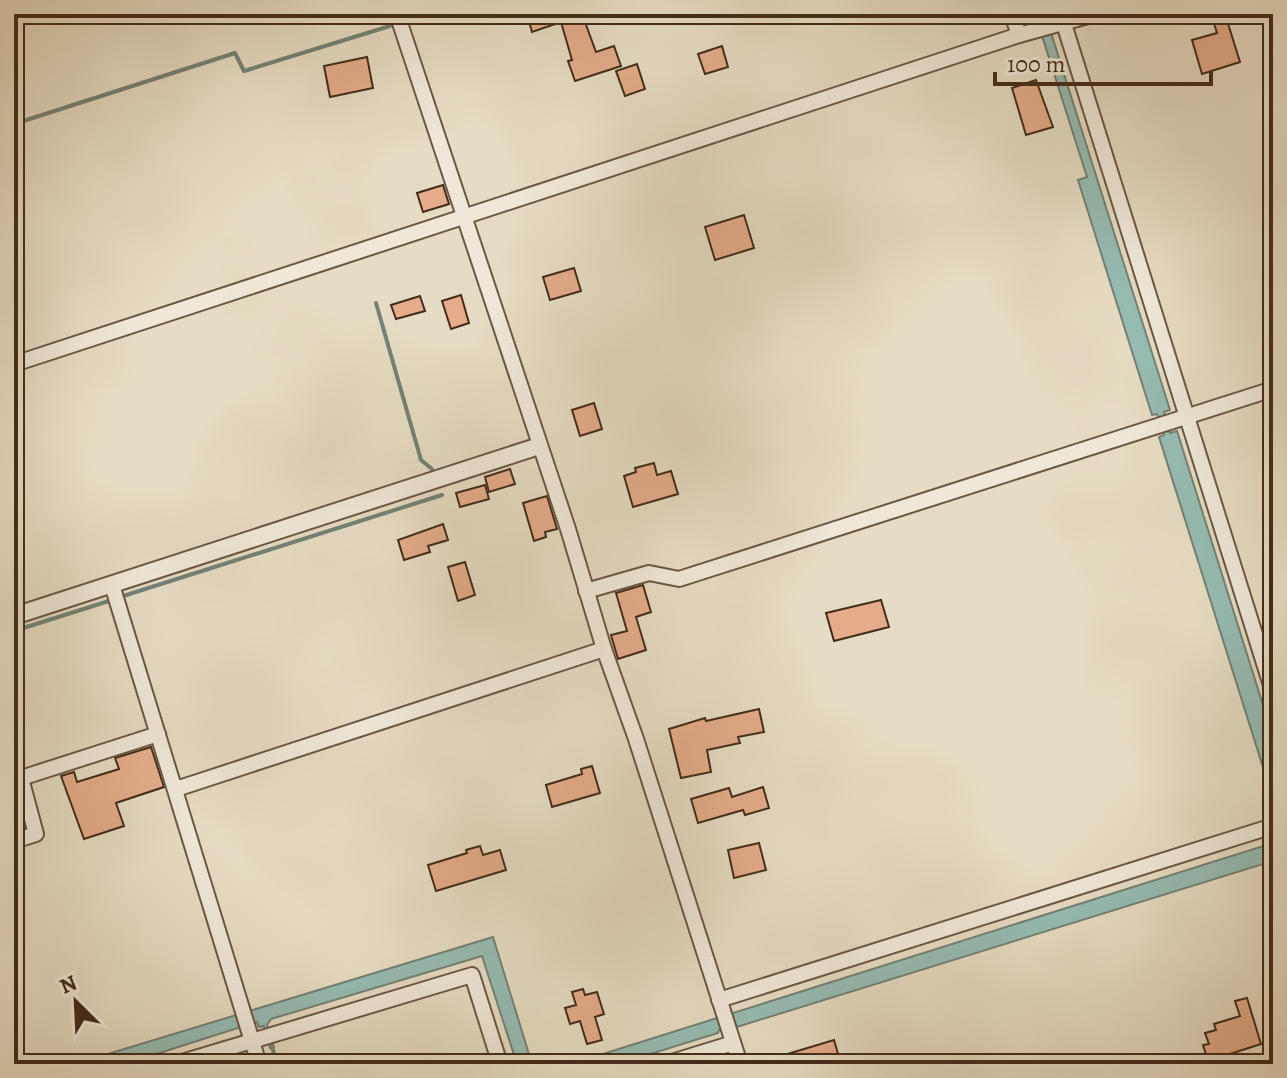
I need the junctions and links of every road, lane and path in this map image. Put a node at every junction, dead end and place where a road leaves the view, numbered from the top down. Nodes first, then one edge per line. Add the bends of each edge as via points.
1 (397, 14) edge
2 (1012, 14) edge
3 (1095, 14) edge
4 (1057, 26) junction
5 (1027, 34) junction
6 (465, 218) junction
7 (14, 364) edge
8 (1273, 389) edge
9 (1186, 416) junction
10 (539, 446) junction
11 (586, 591) junction
12 (115, 594) junction
13 (14, 616) edge
14 (604, 649) junction
15 (1273, 692) edge
16 (158, 734) junction
17 (176, 789) junction
18 (1273, 826) edge
19 (14, 841) edge
20 (722, 1007) junction
21 (260, 1036) junction
22 (731, 1036) junction
23 (175, 1064) edge
24 (259, 1064) edge
25 (500, 1064) edge
26 (665, 1064) edge
27 (740, 1064) edge

1 - 6 street
2 - 5 street
3 - 4 street
4 - 5 street
4 - 9 street
5 - 6 street
6 - 7 street
6 - 10 street
8 - 9 street
9 - 11 street via 679,579 649,573
9 - 15 street
10 - 11 street
10 - 12 street
11 - 14 street
12 - 13 street
12 - 16 street
14 - 17 street
14 - 20 street
16 - 17 street
16 - 19 street via 21,778 36,834
17 - 21 street via 242,1008
18 - 20 street
20 - 22 street
21 - 23 street
21 - 24 street
21 - 25 street via 472,975
22 - 26 street
22 - 27 street

